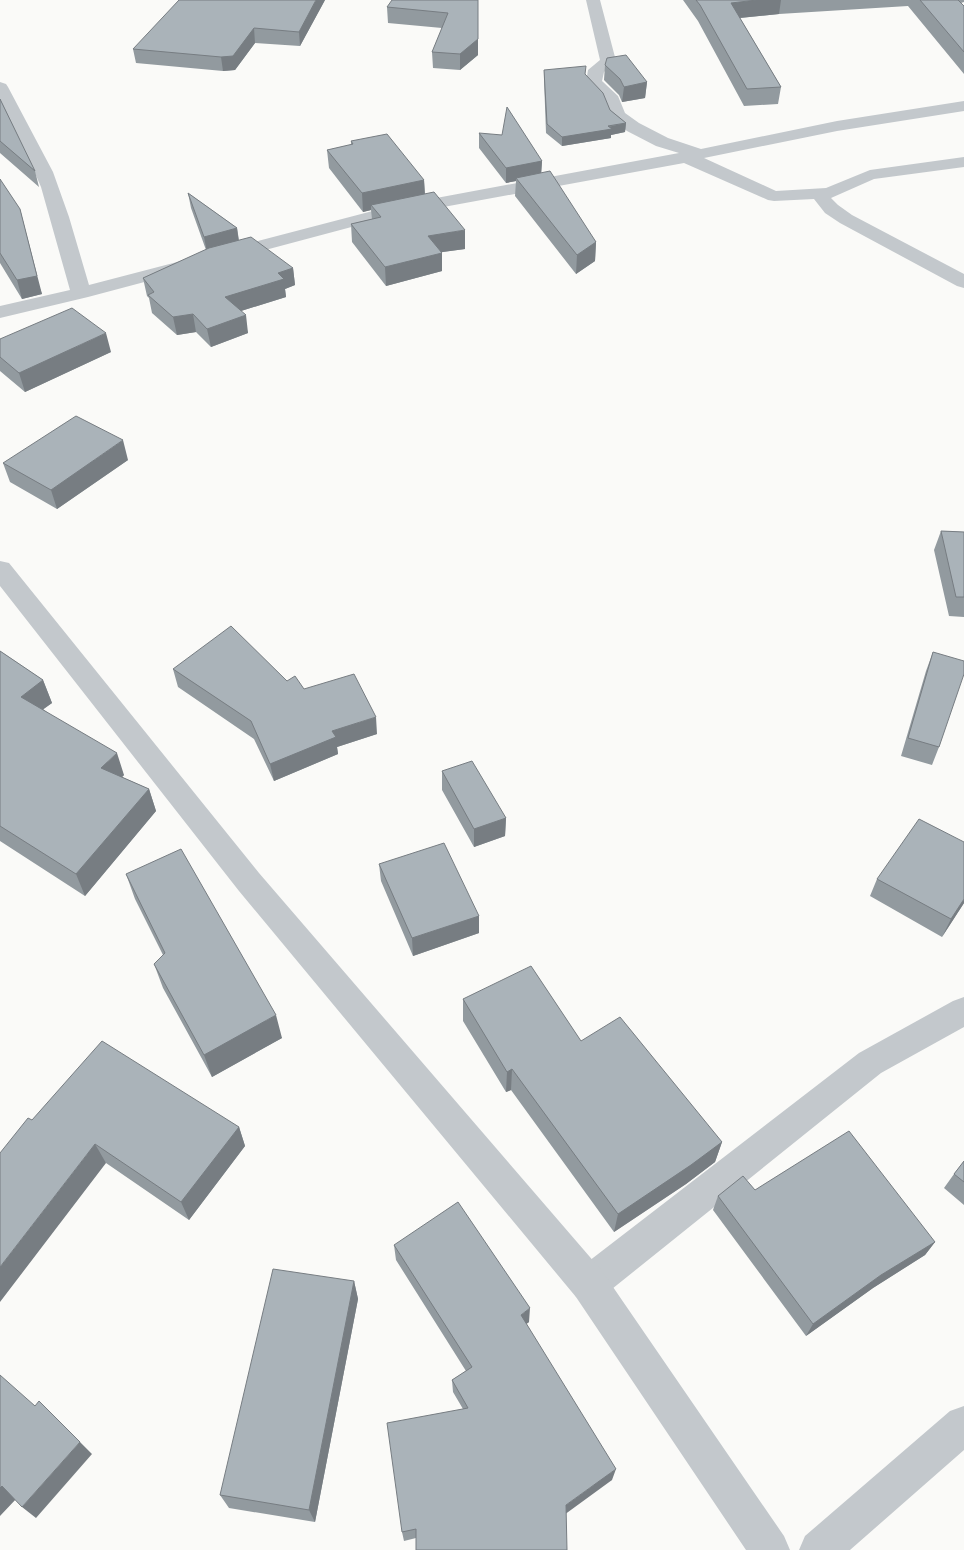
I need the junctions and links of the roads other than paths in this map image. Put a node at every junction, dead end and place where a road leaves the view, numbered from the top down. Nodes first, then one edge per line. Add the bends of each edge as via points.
1 (593, 0) edge
2 (0, 87) edge
3 (964, 106) edge
4 (693, 156) junction
5 (964, 162) edge
6 (821, 194) junction
7 (964, 282) edge
8 (81, 293) junction
9 (0, 312) edge
10 (0, 569) edge
11 (964, 1011) edge
12 (589, 1284) junction
13 (964, 1425) edge
14 (770, 1550) edge
15 (819, 1550) edge

1 - 4 street via 608,61 596,70 594,82 612,99 617,115 633,128
2 - 8 street via 44,170 62,220
3 - 4 street via 837,126
4 - 6 street via 774,196
4 - 8 street via 388,212
5 - 6 street via 870,176
6 - 7 street via 832,210 846,219
8 - 9 street
10 - 12 street via 248,882
11 - 12 street via 870,1063
12 - 14 street
13 - 15 street

